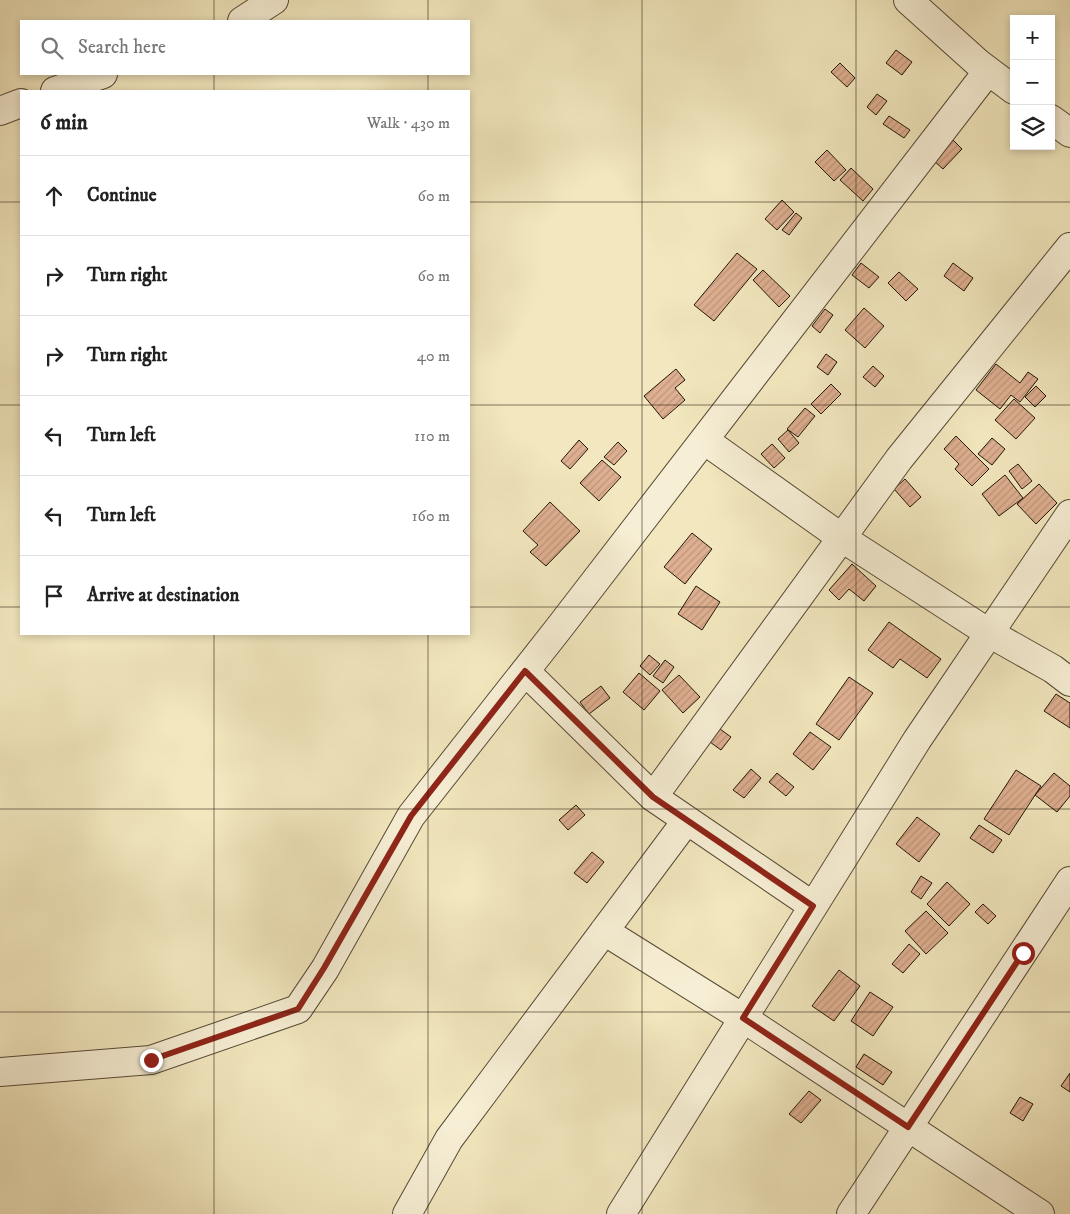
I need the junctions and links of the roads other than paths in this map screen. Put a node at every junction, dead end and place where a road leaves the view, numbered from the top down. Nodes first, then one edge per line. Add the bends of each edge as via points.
1 (274, 0) edge
2 (908, 0) edge
3 (244, 20) edge
4 (988, 71) junction
5 (101, 75) edge
6 (1010, 87) edge
7 (58, 90) edge
8 (20, 103) edge
9 (0, 111) edge
10 (1055, 122) edge
11 (1070, 133) edge
12 (1070, 246) edge
13 (704, 440) junction
14 (1070, 514) edge
15 (842, 538) junction
16 (989, 633) junction
17 (525, 671) junction
18 (1070, 682) edge
19 (653, 797) junction
20 (687, 820) junction
21 (1070, 881) edge
22 (813, 906) junction
23 (604, 931) junction
24 (743, 1018) junction
25 (0, 1072) edge
26 (908, 1127) junction
27 (407, 1214) edge
28 (621, 1214) edge
29 (850, 1214) edge
30 (1040, 1214) edge

1 - 3 street
2 - 4 street
4 - 6 street
4 - 13 street
5 - 7 street
8 - 9 street
10 - 11 street
12 - 15 street via 899,459
13 - 15 street
13 - 17 street
14 - 16 street
15 - 16 street
15 - 19 street
16 - 18 street via 1054,669
16 - 22 street via 917,740
17 - 19 street
17 - 25 street via 411,816 298,1009 151,1060
19 - 20 street
20 - 22 street
20 - 23 street
21 - 26 street
22 - 24 street
23 - 24 street
23 - 27 street via 449,1139
24 - 26 street
24 - 28 street
26 - 29 street
26 - 30 street

